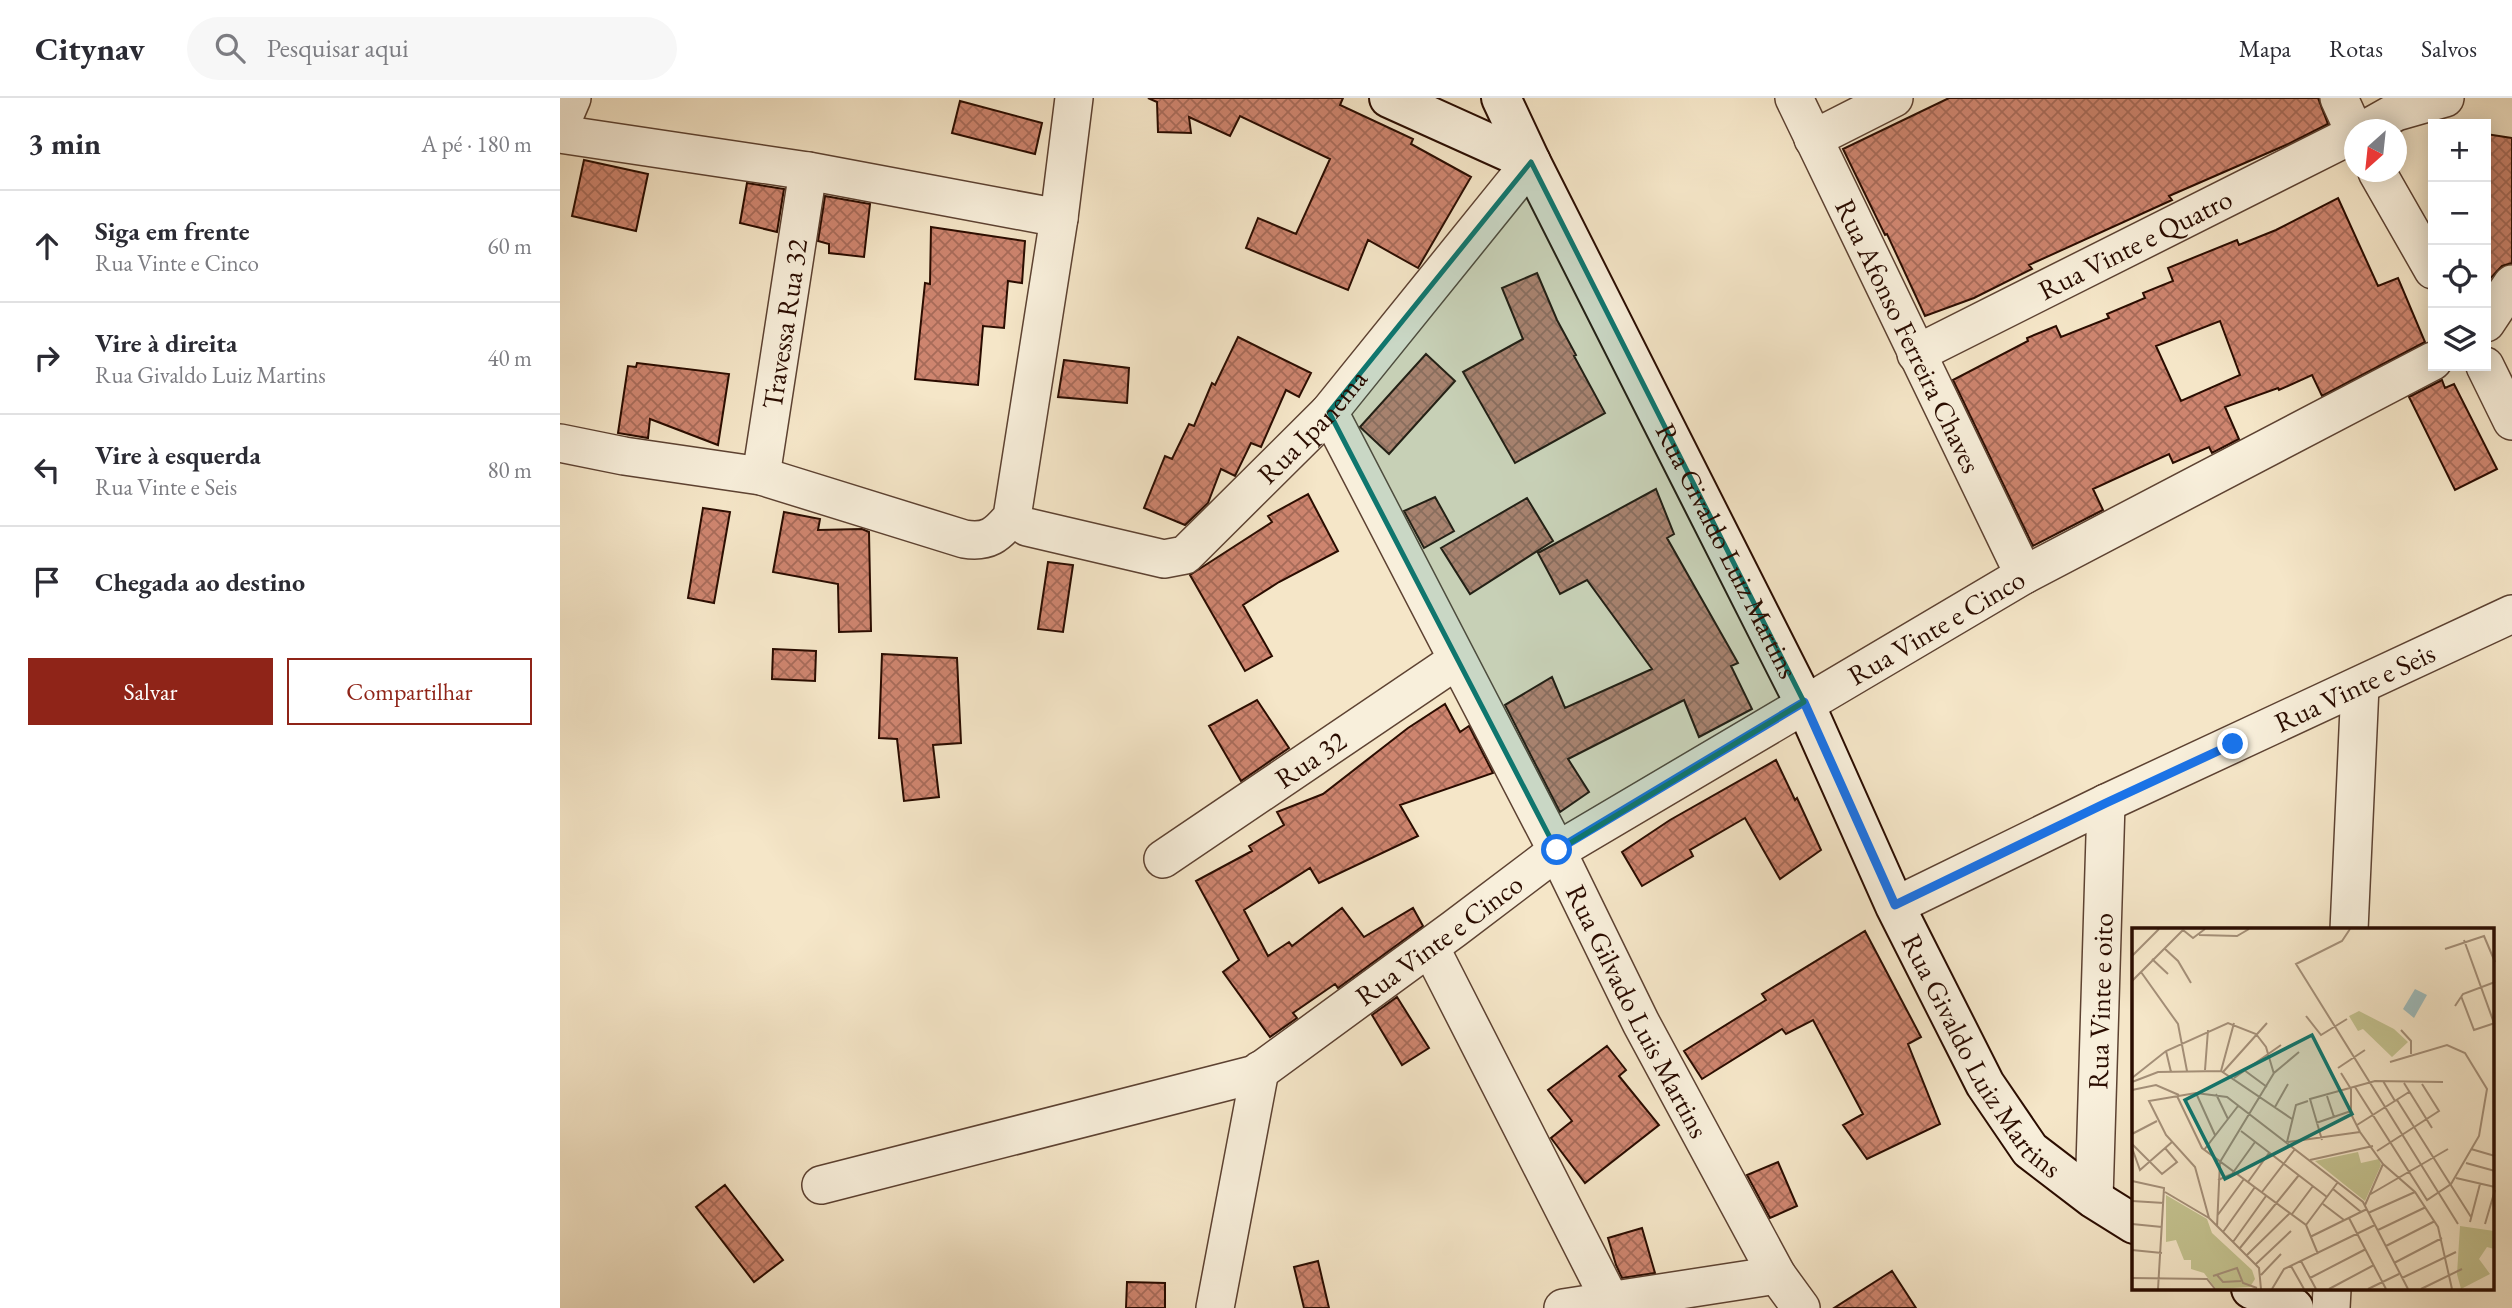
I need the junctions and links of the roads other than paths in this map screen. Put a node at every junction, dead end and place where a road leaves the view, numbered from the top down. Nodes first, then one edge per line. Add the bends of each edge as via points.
1 (572, 98) edge
2 (1074, 98) edge
3 (1389, 98) edge
4 (1502, 98) edge
5 (1794, 98) edge
6 (1894, 98) edge
7 (2339, 98) edge
8 (2445, 98) edge
9 (2348, 119) edge
10 (2384, 119) edge
11 (560, 126) edge
12 (560, 134) edge
13 (2344, 137) edge
14 (1813, 139) junction
15 (1531, 162) junction
16 (808, 171) junction
17 (2384, 182) edge
18 (1059, 218) junction
19 (2428, 261) edge
20 (2512, 284) edge
21 (2491, 316) edge
22 (1916, 354) junction
23 (2428, 364) edge
24 (2487, 371) edge
25 (1329, 412) junction
26 (2512, 421) edge
27 (560, 443) edge
28 (761, 476) junction
29 (1027, 527) dead end
30 (2024, 575) junction
31 (2512, 614) edge
32 (1457, 660) junction
33 (2360, 686) junction
34 (1804, 702) junction
35 (2106, 803) junction
36 (1557, 850) junction
37 (1163, 859) dead end
38 (1895, 905) junction
39 (2349, 928) edge
40 (1430, 947) junction
41 (1258, 1072) junction
42 (821, 1185) dead end
43 (2094, 1199) junction
44 (2132, 1223) edge
45 (1777, 1275) junction
46 (2253, 1290) edge
47 (2332, 1290) edge
48 (1610, 1300) junction
49 (1215, 1308) edge
50 (1563, 1308) edge
51 (1801, 1308) edge
52 (2294, 1308) edge
53 (2331, 1308) edge

1 - 11 street
2 - 18 street
3 - 15 street
4 - 15 street, Rua Givaldo Luiz Martins
5 - 14 street, Rua Afonso Ferreira Chaves
6 - 14 street
7 - 9 street
8 - 10 street
12 - 16 street
13 - 22 street, Rua Vinte e Quatro
14 - 22 street, Rua Afonso Ferreira Chaves
15 - 25 street, Rua Ipanema
15 - 34 street, Rua Givaldo Luiz Martins
16 - 18 street
16 - 28 street, Travessa Rua 32
17 - 19 street
18 - 28 street via 1012,517 1000,531 981,542 964,539
20 - 21 street
22 - 30 street, Rua Afonso Ferreira Chaves
23 - 30 street, Rua Vinte e Cinco
24 - 26 street
25 - 29 street, Rua Ipanema via 1185,555 1164,559
25 - 32 street, Rua Gilvado Luis Martins
27 - 28 street
30 - 34 street, Rua Vinte e Cinco
31 - 33 street, Rua Vinte e Seis
32 - 36 street, Rua Gilvado Luis Martins
32 - 37 street, Rua 32
33 - 35 street, Rua Vinte e Seis
33 - 39 street
34 - 36 street, Rua Vinte e Cinco
34 - 38 street, Rua Givaldo Luiz Martins
35 - 38 street, Rua Vinte e Seis
35 - 43 street, Rua Vinte e oito
36 - 40 street, Rua Vinte e Cinco
36 - 45 street, Rua Gilvado Luis Martins via 1641,1023
38 - 43 street, Rua Givaldo Luiz Martins via 1985,1084 2030,1150
40 - 41 street, Rua Vinte e Cinco
40 - 48 street
41 - 42 street
41 - 49 street
43 - 44 street, Rua Givaldo Luiz Martins
45 - 48 street
45 - 51 street, Rua Gilvado Luis Martins
46 - 52 street
47 - 53 street
48 - 50 street

